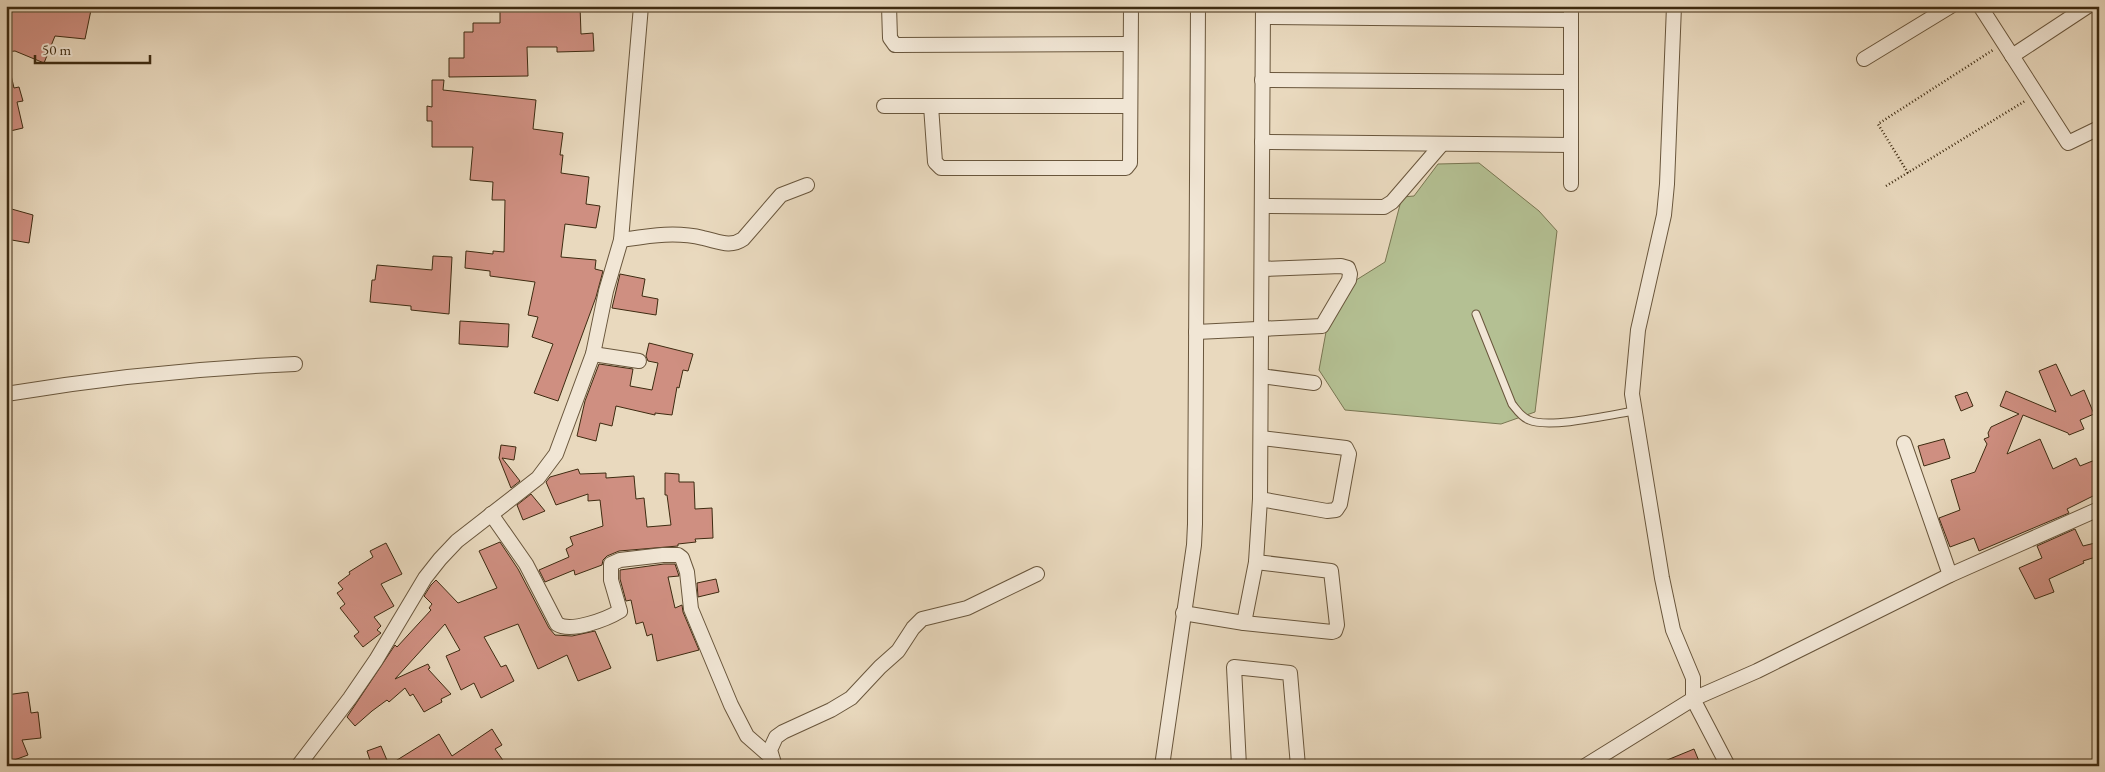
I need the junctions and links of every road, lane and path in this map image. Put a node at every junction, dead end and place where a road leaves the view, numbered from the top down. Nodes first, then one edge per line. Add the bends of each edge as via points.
1 (641, 6) edge
2 (889, 6) edge
3 (1131, 6) edge
4 (1198, 6) edge
5 (1674, 6) edge
6 (1951, 6) edge
7 (1980, 6) edge
8 (2088, 6) edge
9 (1263, 12) edge
10 (1571, 13) edge
11 (1130, 44) junction
12 (2003, 44) junction
13 (2012, 56) junction
14 (1864, 59) dead end
15 (1262, 80) junction
16 (1571, 82) junction
17 (2036, 94) junction
18 (884, 106) dead end
19 (931, 106) junction
20 (1130, 106) junction
21 (2099, 128) edge
22 (1262, 142) junction
23 (1442, 144) junction
24 (1571, 145) junction
25 (1908, 173) junction
26 (1571, 184) dead end
27 (807, 185) dead end
28 (1886, 186) dead end
29 (1262, 206) junction
30 (621, 240) junction
31 (1262, 268) junction
32 (1476, 314) dead end
33 (1261, 329) junction
34 (1196, 332) junction
35 (593, 354) junction
36 (639, 361) dead end
37 (295, 364) dead end
38 (1261, 376) junction
39 (1314, 383) dead end
40 (6, 394) edge
41 (1634, 411) junction
42 (1261, 438) junction
43 (1904, 443) dead end
44 (1260, 498) junction
45 (2099, 509) edge
46 (491, 514) junction
47 (1256, 562) junction
48 (1037, 574) dead end
49 (1950, 575) junction
50 (1183, 613) junction
51 (1244, 623) junction
52 (1693, 699) junction
53 (774, 762) edge
54 (298, 766) edge
55 (1162, 766) edge
56 (1239, 766) edge
57 (1298, 766) edge
58 (1585, 766) edge
59 (1728, 766) edge

1 - 30 street
2 - 11 street via 890,38 895,45
3 - 11 street
4 - 34 street
5 - 41 street via 1664,215 1634,354
6 - 14 street
7 - 12 street
8 - 13 street
9 - 10 street
9 - 15 street
10 - 16 street
11 - 20 street
12 - 13 street
12 - 25 path via 1878,124
13 - 17 street
15 - 16 street
15 - 22 street
16 - 24 street
17 - 21 street via 2068,143
17 - 25 path
18 - 19 street
19 - 20 street
19 - 20 street via 935,162 941,168 1126,168 1130,163
22 - 23 street
22 - 29 street
23 - 24 street
23 - 29 street via 1384,207
24 - 26 street
25 - 28 path
27 - 30 street via 781,196 736,244 668,234
29 - 31 street
30 - 35 street
31 - 33 street
31 - 33 street via 1341,266 1348,268 1350,274 1322,326
32 - 41 lane via 1512,404 1528,420 1559,422
33 - 34 street
33 - 38 street
34 - 50 street via 1195,524
35 - 36 street
35 - 46 street via 556,454 538,478
37 - 40 street via 214,368
38 - 39 street
38 - 42 street
41 - 52 street via 1667,605 1673,630 1693,678
42 - 44 street
42 - 44 street via 1346,448 1350,454 1336,510
43 - 49 street
44 - 47 street
45 - 49 street
46 - 53 street via 526,564 557,624 561,626 577,626 620,611 611,580 611,564 662,555 682,558 691,609 731,705 747,736
46 - 54 street via 458,541 425,578 376,660
47 - 51 street
47 - 51 street via 1331,570 1337,625 1332,632
48 - 53 street via 967,608 922,619 898,651 851,698 776,737 770,750
49 - 52 street via 1757,671
50 - 51 street
50 - 55 street
52 - 58 street
52 - 59 street
56 - 57 street via 1234,667 1290,673

